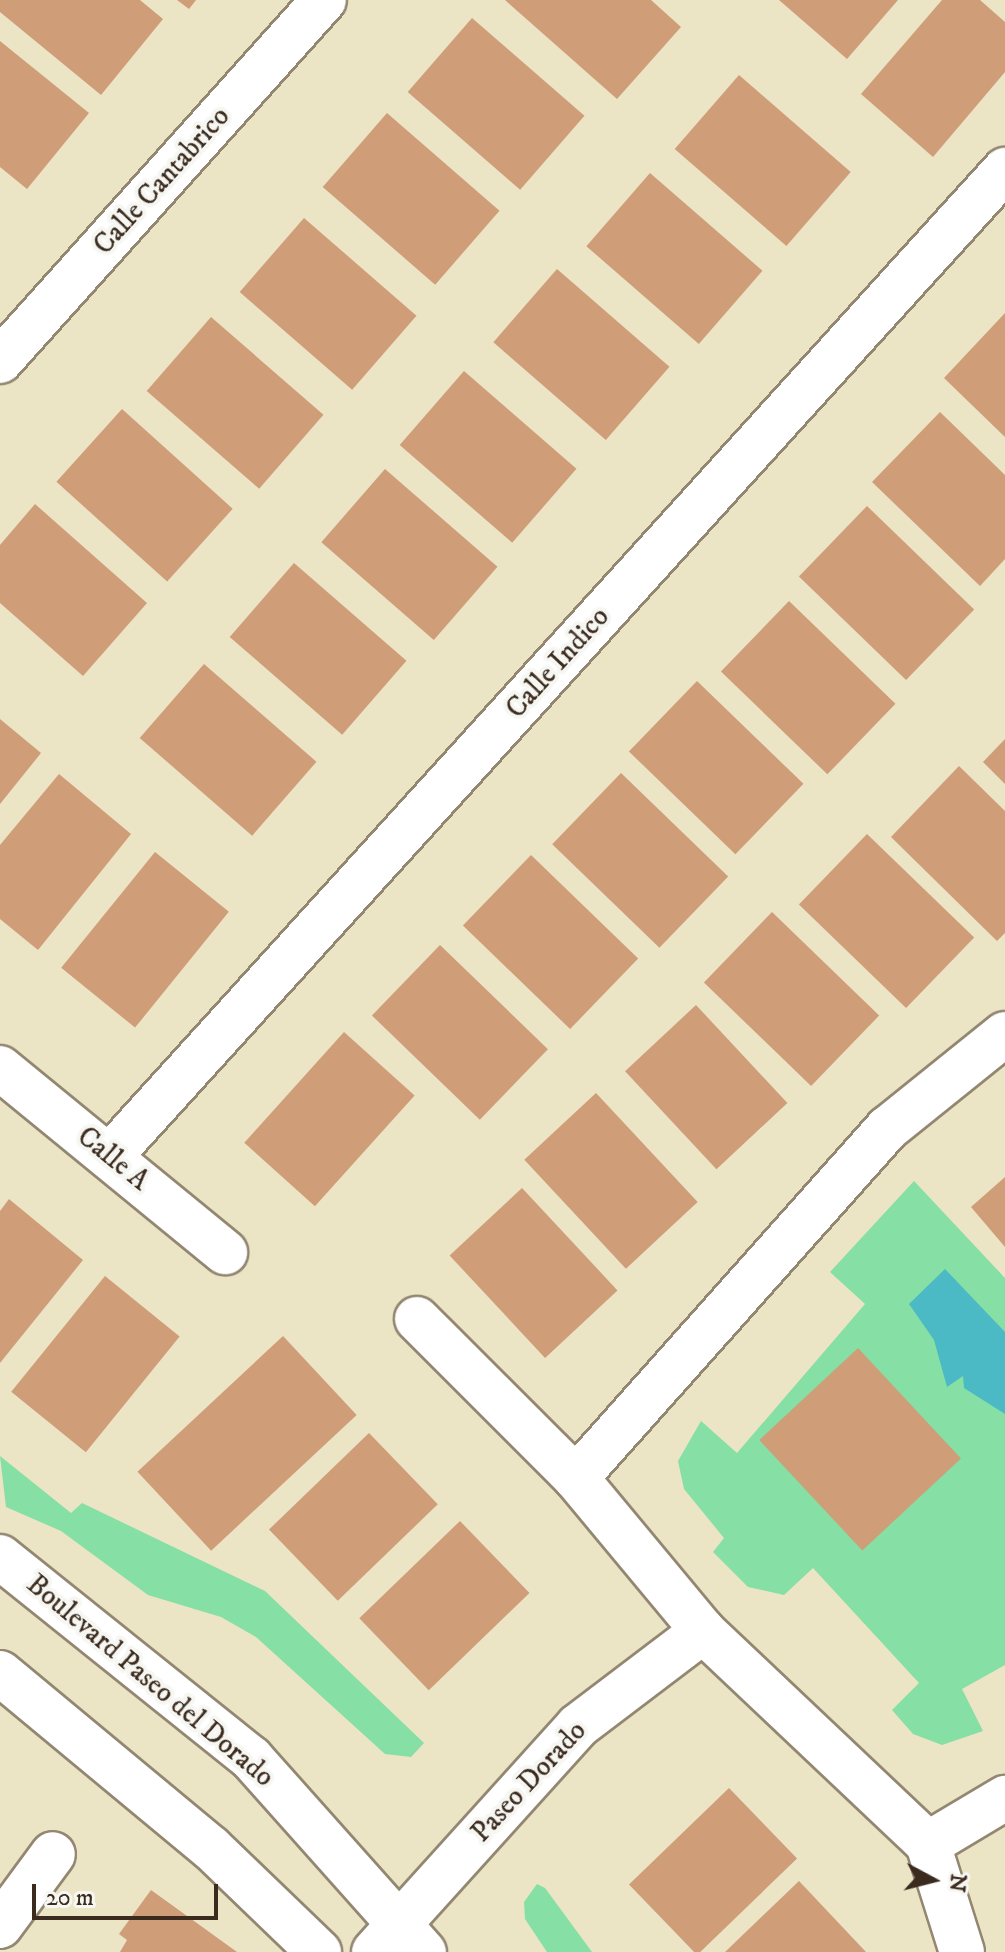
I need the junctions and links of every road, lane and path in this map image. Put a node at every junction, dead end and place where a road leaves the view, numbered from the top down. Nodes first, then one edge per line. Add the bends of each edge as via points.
1 (324, 0) edge
2 (1005, 170) edge
3 (0, 361) edge
4 (1005, 1034) edge
5 (0, 1068) edge
6 (110, 1156) junction
7 (225, 1252) dead end
8 (417, 1319) dead end
9 (576, 1478) junction
10 (0, 1557) edge
11 (703, 1631) junction
12 (0, 1673) edge
13 (1005, 1798) edge
14 (928, 1844) junction
15 (53, 1854) dead end
16 (0, 1926) edge
17 (399, 1942) edge
18 (319, 1952) edge
19 (962, 1952) edge

1 - 3 street, Calle Cantabrico
2 - 6 street, Calle Indico
4 - 9 street via 888,1128
5 - 6 street, Calle A
6 - 7 street, Calle A
8 - 9 street
9 - 11 street
10 - 17 street, Boulevard Paseo del Dorado via 251,1758
11 - 14 street
11 - 17 street, Paseo Dorado via 578,1726
12 - 18 street via 211,1848
13 - 14 street
14 - 19 street
15 - 16 street

